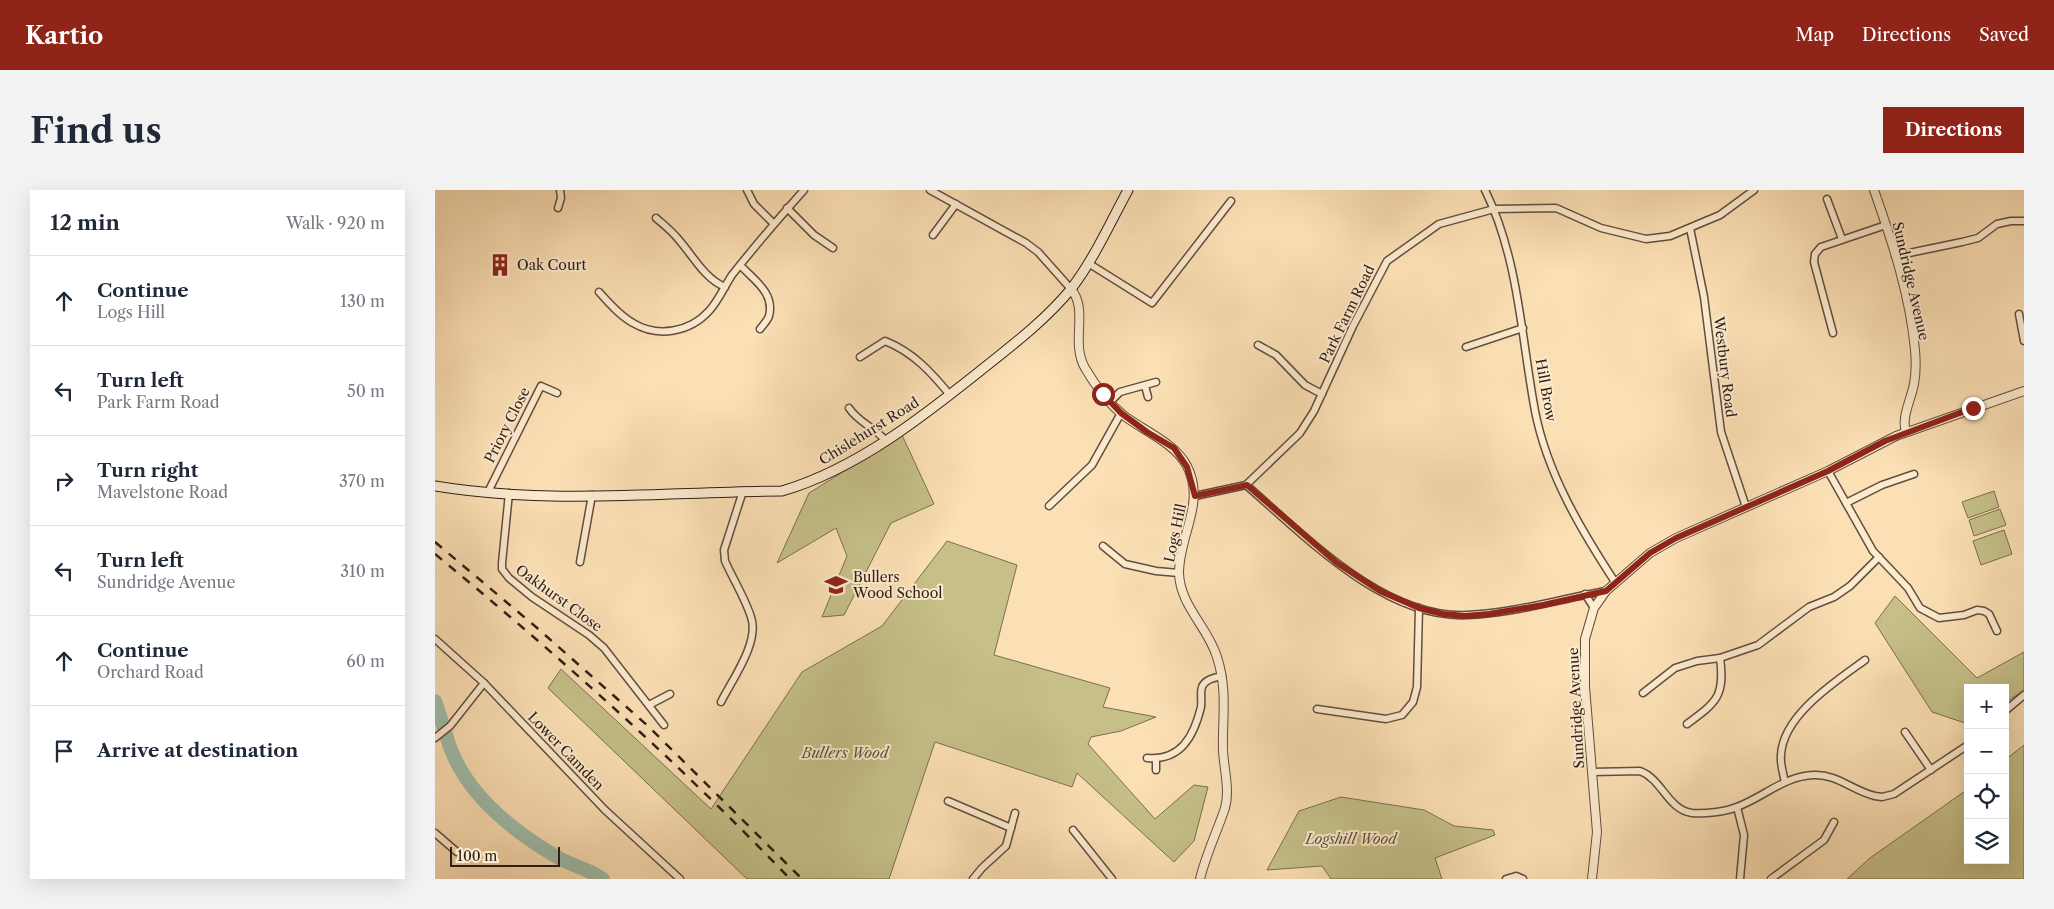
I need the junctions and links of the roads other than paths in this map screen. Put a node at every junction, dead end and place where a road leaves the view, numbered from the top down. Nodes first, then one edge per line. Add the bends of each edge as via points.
1 (560, 190) edge
2 (747, 190) edge
3 (804, 190) edge
4 (930, 190) edge
5 (1128, 190) edge
6 (1485, 190) edge
7 (1754, 190) edge
8 (1874, 190) edge
9 (1827, 199) dead end
10 (1231, 201) dead end
11 (955, 204) junction
12 (558, 208) dead end
13 (787, 208) junction
14 (1494, 209) junction
15 (656, 218) dead end
16 (2024, 221) edge
17 (774, 224) junction
18 (1886, 225) junction
19 (1690, 228) junction
20 (933, 235) dead end
21 (1842, 239) junction
22 (833, 248) dead end
23 (1895, 256) junction
24 (1088, 264) junction
25 (741, 266) junction
26 (725, 287) junction
27 (1071, 289) junction
28 (599, 292) dead end
29 (2019, 314) dead end
30 (1523, 328) junction
31 (760, 329) dead end
32 (1833, 333) dead end
33 (2024, 341) edge
34 (1258, 345) dead end
35 (1466, 347) dead end
36 (860, 357) dead end
37 (1156, 382) dead end
38 (1145, 386) junction
39 (2024, 391) edge
40 (557, 393) dead end
41 (1322, 394) junction
42 (950, 395) junction
43 (1148, 398) dead end
44 (1110, 402) junction
45 (849, 408) dead end
46 (1121, 413) junction
47 (1906, 432) junction
48 (885, 440) junction
49 (1828, 471) junction
50 (1914, 474) dead end
51 (1247, 485) junction
52 (435, 486) edge
53 (743, 491) junction
54 (488, 492) junction
55 (509, 493) junction
56 (593, 495) junction
57 (1195, 496) junction
58 (1846, 503) junction
59 (1049, 506) dead end
60 (1747, 507) junction
61 (1103, 546) dead end
62 (1879, 557) junction
63 (580, 562) dead end
64 (1179, 572) junction
65 (1615, 582) junction
66 (1606, 591) junction
67 (1585, 594) junction
68 (1419, 608) junction
69 (1594, 608) junction
70 (1997, 630) dead end
71 (435, 639) edge
72 (1720, 658) junction
73 (1865, 660) dead end
74 (1222, 676) junction
75 (484, 683) junction
76 (1643, 693) dead end
77 (670, 694) dead end
78 (2024, 695) edge
79 (721, 702) dead end
80 (649, 705) junction
81 (2009, 708) edge
82 (1317, 710) dead end
83 (1687, 724) dead end
84 (664, 725) dead end
85 (1905, 732) dead end
86 (435, 738) edge
87 (1964, 748) edge
88 (1147, 758) dead end
89 (1156, 759) junction
90 (1156, 770) dead end
91 (1931, 770) junction
92 (1592, 772) junction
93 (1785, 782) junction
94 (948, 800) dead end
95 (1737, 808) junction
96 (1015, 813) dead end
97 (1834, 822) dead end
98 (1011, 828) junction
99 (1073, 830) dead end
100 (435, 833) edge
101 (457, 852) dead end
102 (680, 879) edge
103 (973, 879) edge
104 (1112, 879) edge
105 (1200, 879) edge
106 (1506, 879) edge
107 (1523, 879) edge
108 (1592, 879) edge
109 (1740, 879) edge
110 (1771, 879) edge

1 - 12 street
2 - 17 street via 754,204
3 - 13 street
4 - 11 street
5 - 24 main road, Chislehurst Road
6 - 14 street, Hill Brow
7 - 19 street, Park Farm Road via 1719,215
8 - 18 street, Sundridge Avenue
9 - 21 street
10 - 24 street via 1152,302
11 - 20 street
11 - 27 street via 1027,243
13 - 17 street
13 - 22 street via 814,235
14 - 19 street, Park Farm Road via 1556,208 1601,228 1646,239 1670,236
14 - 30 street, Hill Brow via 1515,276
14 - 41 street, Park Farm Road via 1439,224 1387,261
15 - 26 street via 678,238 710,278
16 - 23 street via 2011,220 1997,224 1978,238
17 - 25 street
18 - 21 street
18 - 23 street, Sundridge Avenue
19 - 60 street, Westbury Road via 1704,297 1721,432
21 - 32 street via 1821,247 1814,262
23 - 47 street, Sundridge Avenue via 1915,350 1914,386 1903,424
24 - 27 main road, Chislehurst Road
25 - 26 street
25 - 31 street via 764,288 769,299 769,316
26 - 28 street via 717,302 696,323 662,332 632,323
27 - 42 main road, Chislehurst Road via 1042,320
27 - 44 street, Logs Hill via 1078,297 1081,361
29 - 33 street
30 - 35 street
30 - 65 street, Hill Brow via 1535,412 1544,445 1574,512
34 - 41 street via 1276,354 1305,385
36 - 42 street via 885,341 903,348
37 - 38 street
38 - 43 street
38 - 44 street via 1120,392
39 - 47 street
40 - 54 street, Priory Close via 541,386
41 - 51 street, Park Farm Road via 1300,433
42 - 48 main road, Chislehurst Road
44 - 46 street, Logs Hill
45 - 48 street via 855,417
46 - 57 street, Logs Hill via 1174,448 1187,467
46 - 59 street via 1092,465
47 - 49 street, Sundridge Avenue
48 - 53 main road, Chislehurst Road via 812,481 782,491
49 - 58 street
49 - 60 street, Sundridge Avenue
50 - 58 street
51 - 57 street
51 - 68 street via 1343,568 1380,591
52 - 54 main road, Chislehurst Road
53 - 56 main road, Chislehurst Road
53 - 79 street via 724,550 725,561 752,618 753,635
54 - 55 main road, Chislehurst Road
55 - 56 main road, Chislehurst Road
55 - 80 street, Oakhurst Close via 502,563 505,574 604,648
56 - 63 street
57 - 64 street, Logs Hill
58 - 62 street
60 - 65 street, Sundridge Avenue via 1676,538
61 - 64 street via 1125,564
62 - 70 street via 1908,588 1920,608 1939,618 1985,610
62 - 72 street via 1851,586 1834,597 1809,607 1758,645
64 - 74 street, Logs Hill via 1187,604 1212,641
65 - 66 street, Sundridge Avenue
66 - 67 street
66 - 69 street, Sundridge Avenue
67 - 68 street via 1489,614 1465,616
67 - 69 street
68 - 82 street via 1417,686 1413,702 1402,715 1386,719
69 - 92 street, Sundridge Avenue via 1585,639 1585,688
71 - 75 street, Lower Camden
72 - 76 street via 1675,668
72 - 83 street via 1723,678 1719,692 1712,705
73 - 93 street via 1825,690 1789,730 1781,755
74 - 89 street via 1206,681 1202,686 1199,713 1185,746 1171,756
74 - 105 street, Logs Hill via 1225,806
75 - 86 street via 451,726
75 - 102 street, Lower Camden via 605,810
77 - 80 street
78 - 81 street
80 - 84 street, Oakhurst Close
85 - 91 street
87 - 91 street
88 - 89 street
89 - 90 street
91 - 93 street via 1894,794 1882,797 1867,794 1832,776 1814,775
92 - 95 street via 1626,770 1648,774 1671,802 1691,813
92 - 108 street, Sundridge Avenue via 1597,832
93 - 95 street
94 - 98 street
95 - 109 street via 1744,835
96 - 98 street
97 - 110 street via 1824,840
98 - 103 street via 1006,846
99 - 104 street
100 - 101 street
106 - 107 street via 1516,876

